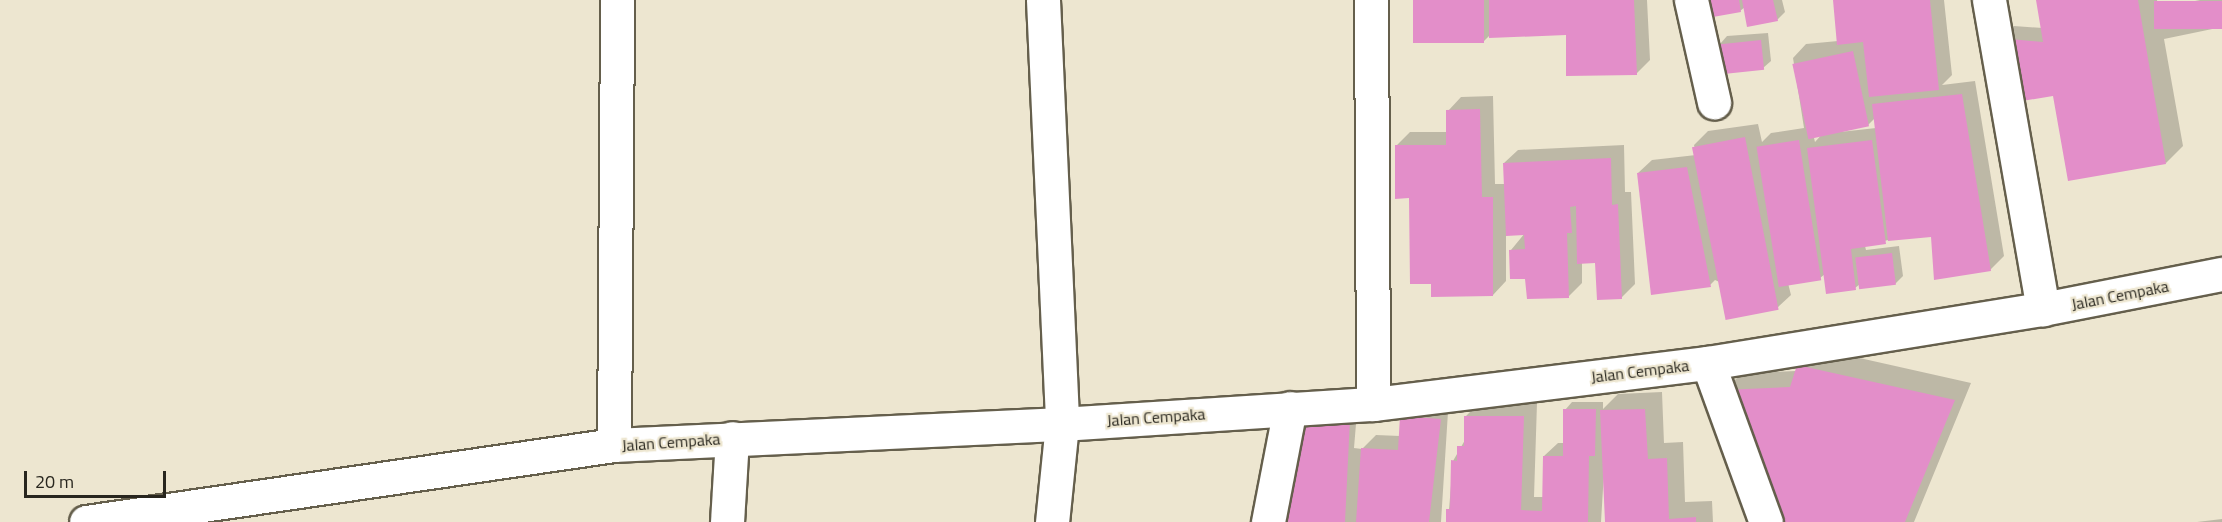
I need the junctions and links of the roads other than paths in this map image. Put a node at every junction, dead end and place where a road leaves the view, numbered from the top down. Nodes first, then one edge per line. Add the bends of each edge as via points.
1 (617, 0) edge
2 (1043, 0) edge
3 (1371, 0) edge
4 (1691, 0) edge
5 (1989, 0) edge
6 (1714, 102) dead end
7 (2222, 274) edge
8 (2043, 309) junction
9 (1708, 363) junction
10 (1373, 404) junction
11 (1290, 408) junction
12 (1062, 424) junction
13 (732, 438) junction
14 (614, 446) junction
15 (86, 522) edge
16 (727, 522) edge
17 (1052, 522) edge
18 (1268, 522) edge
19 (1766, 522) edge

1 - 14 street
2 - 12 street
3 - 10 street
4 - 6 street
5 - 8 street
7 - 8 street, Jalan Cempaka
8 - 9 street, Jalan Cempaka
9 - 10 street, Jalan Cempaka
9 - 19 street
10 - 11 street, Jalan Cempaka
11 - 12 street, Jalan Cempaka
11 - 18 street
12 - 13 street, Jalan Cempaka
12 - 17 street
13 - 14 street, Jalan Cempaka
13 - 16 street
14 - 15 street, Jalan Cempaka

